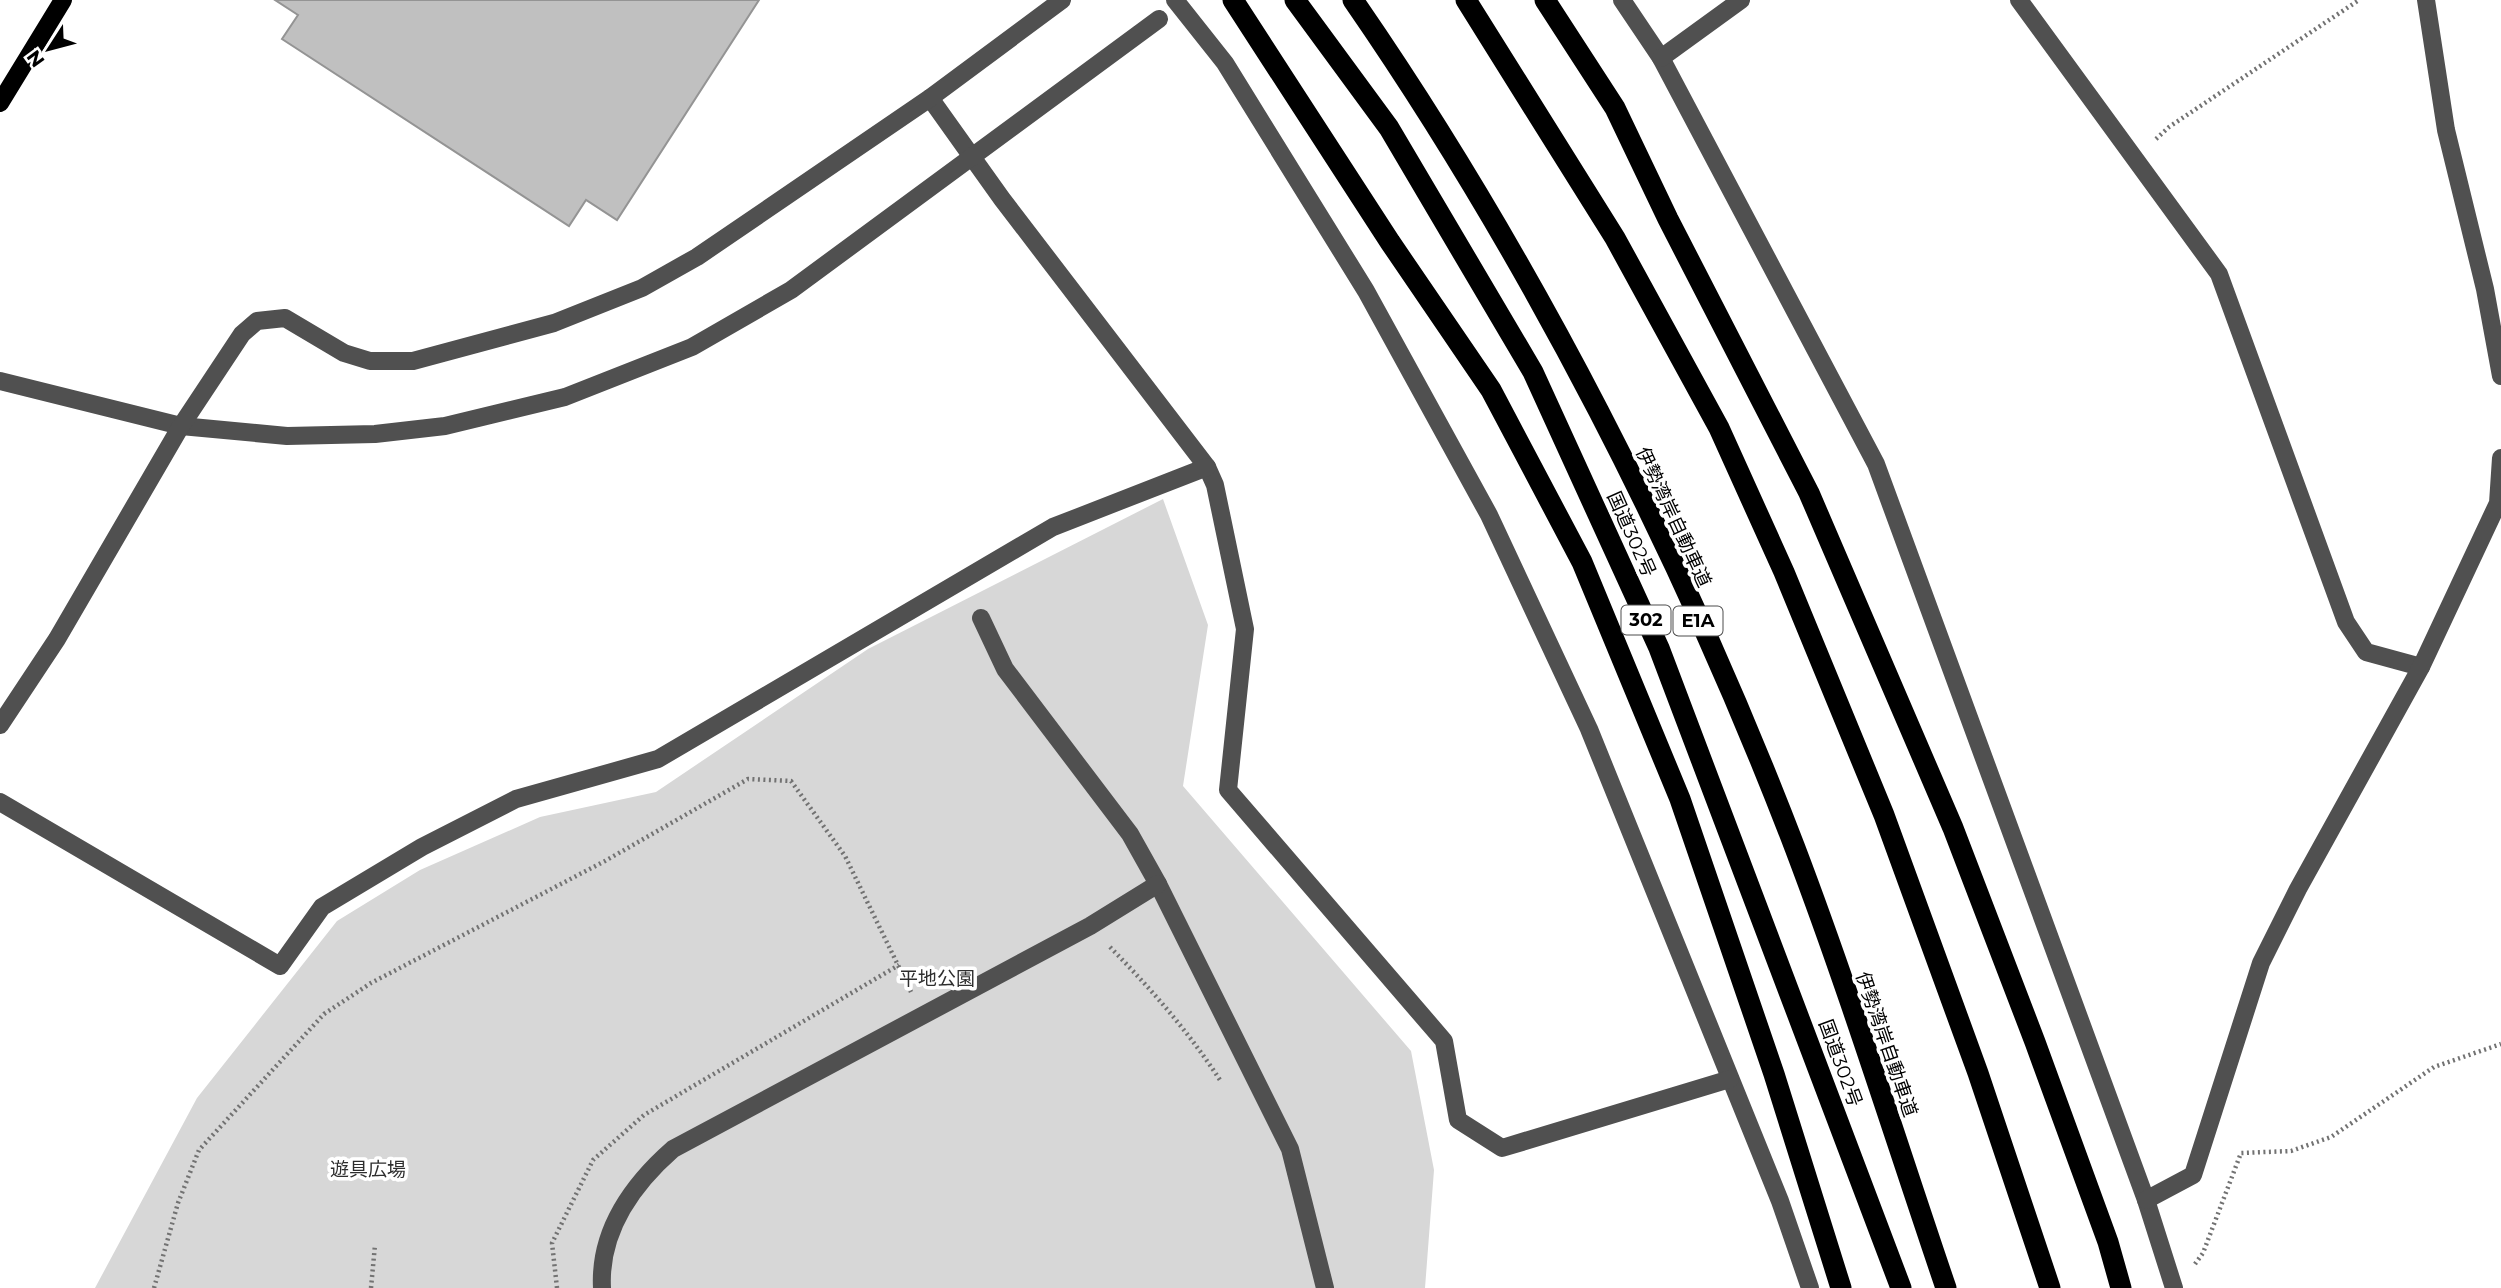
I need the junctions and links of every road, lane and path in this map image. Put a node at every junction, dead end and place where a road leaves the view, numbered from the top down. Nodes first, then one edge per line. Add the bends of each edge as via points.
1 (64, 0) edge
2 (1062, 0) edge
3 (1175, 0) edge
4 (1233, 0) edge
5 (1295, 0) edge
6 (1353, 0) edge
7 (1459, 0) edge
8 (1466, 0) edge
9 (1545, 0) edge
10 (1622, 0) edge
11 (1741, 0) edge
12 (2019, 0) edge
13 (2359, 0) edge
14 (2426, 0) edge
15 (1160, 19) dead end
16 (1661, 58) junction
17 (930, 98) junction
18 (0, 103) edge
19 (2134, 159) junction
20 (2501, 376) edge
21 (0, 381) edge
22 (181, 426) junction
23 (2501, 458) edge
24 (1207, 467) junction
25 (981, 618) dead end
26 (2421, 667) junction
27 (0, 725) edge
28 (0, 802) edge
29 (1158, 884) junction
30 (1090, 926) junction
31 (922, 1017) junction
32 (2501, 1044) edge
33 (1730, 1080) junction
34 (1225, 1086) dead end
35 (2146, 1200) junction
36 (374, 1245) dead end
37 (2172, 1282) edge
38 (154, 1288) edge
39 (371, 1288) edge
40 (602, 1288) edge
41 (1325, 1288) edge
42 (1810, 1288) edge
43 (1841, 1288) edge
44 (1901, 1288) edge
45 (1946, 1288) edge
46 (2038, 1288) edge
47 (2050, 1288) edge
48 (2121, 1288) edge

1 - 18 main road
2 - 17 street
3 - 33 street via 1224,64 1366,291 1489,515 1590,729
4 - 43 highway via 1491,390 1583,562 1680,799
5 - 44 highway, 国道302号 / 302 via 1389,128 1533,372 1659,648
6 - 45 highway, 伊勢湾岸自動車道 / E1A via 1399,66 1521,269 1625,465 1706,637 1794,848
7 - 46 highway via 1596,219 1705,421 1786,596 1871,809 1971,1085
8 - 47 highway via 1615,238 1719,428 1884,815
9 - 48 highway via 1615,108 1809,493 1953,828 2045,1067
10 - 16 street
11 - 16 street
12 - 19 street
13 - 19 path via 2169,127
14 - 20 street via 2446,130
15 - 22 street via 791,290 692,347 565,397 445,426 375,435 287,436
16 - 35 street via 1876,464
17 - 22 street via 697,257 642,288 554,323 413,360 370,361 344,353 285,318 257,321 242,334
17 - 24 street
19 - 26 street via 2219,274 2346,622 2366,652
21 - 22 street
22 - 27 street via 57,639
23 - 26 street via 2498,503
24 - 28 street via 1053,527 657,759 516,799 422,847 322,907 280,966
24 - 33 street via 1215,485 1245,629 1228,790 1444,1041 1458,1119 1502,1148
25 - 29 street via 1005,669 1130,834
26 - 35 street via 2261,963 2193,1175
29 - 30 street
29 - 41 street via 1290,1149
30 - 31 street
30 - 34 path via 1155,993
31 - 38 path via 845,856 791,781 748,779 605,861 371,983 324,1014 198,1150
31 - 40 street via 673,1149 646,1173 622,1205 601,1274
32 - 37 path via 2434,1067 2331,1137 2291,1151 2241,1153 2203,1253
33 - 42 street
35 - 37 street
36 - 39 path

